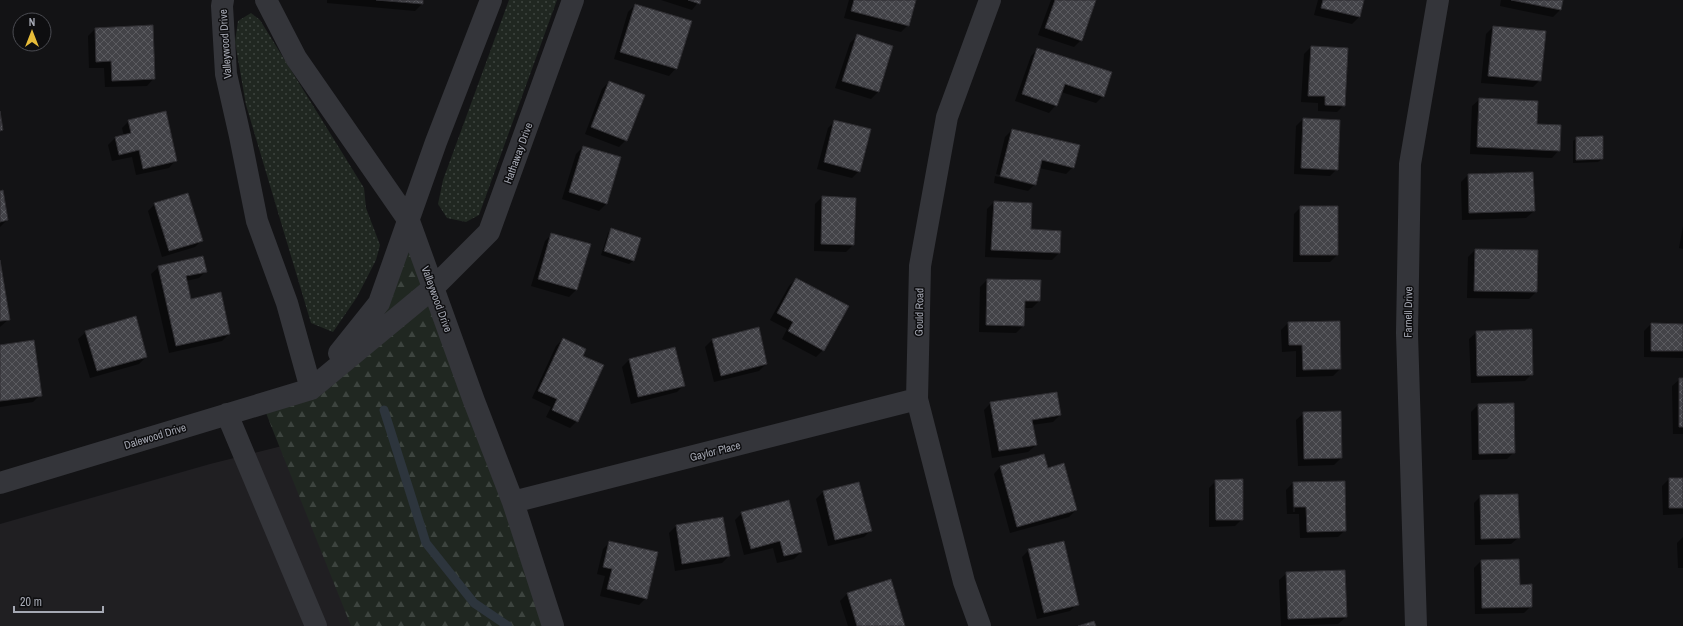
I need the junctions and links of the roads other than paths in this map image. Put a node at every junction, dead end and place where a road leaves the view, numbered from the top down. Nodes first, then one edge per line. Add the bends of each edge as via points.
1 (223, 0) edge
2 (266, 0) edge
3 (491, 0) edge
4 (574, 0) edge
5 (990, 0) edge
6 (1438, 0) edge
7 (410, 221) junction
8 (433, 288) junction
9 (311, 389) junction
10 (917, 400) junction
11 (227, 414) junction
12 (0, 483) edge
13 (512, 502) junction
14 (316, 626) edge
15 (553, 626) edge
16 (980, 626) edge
17 (1416, 626) edge

1 - 9 street, Valleywood Drive via 226,74 257,221 287,303
2 - 7 street, Valleywood Drive via 296,58
3 - 7 street via 436,142
4 - 8 street, Hathaway Drive via 489,232
5 - 10 street, Gould Road via 947,117 920,266
6 - 17 street, Farnell Drive via 1410,164 1407,333
7 - 8 street, Valleywood Drive
7 - 9 street via 380,303
8 - 9 street, Dalewood Drive
8 - 13 street, Valleywood Drive
9 - 11 street, Dalewood Drive
10 - 13 street, Gaylor Place
10 - 16 street, Gould Road via 964,582
11 - 12 street, Dalewood Drive
11 - 14 street
13 - 15 street, Valleywood Drive

